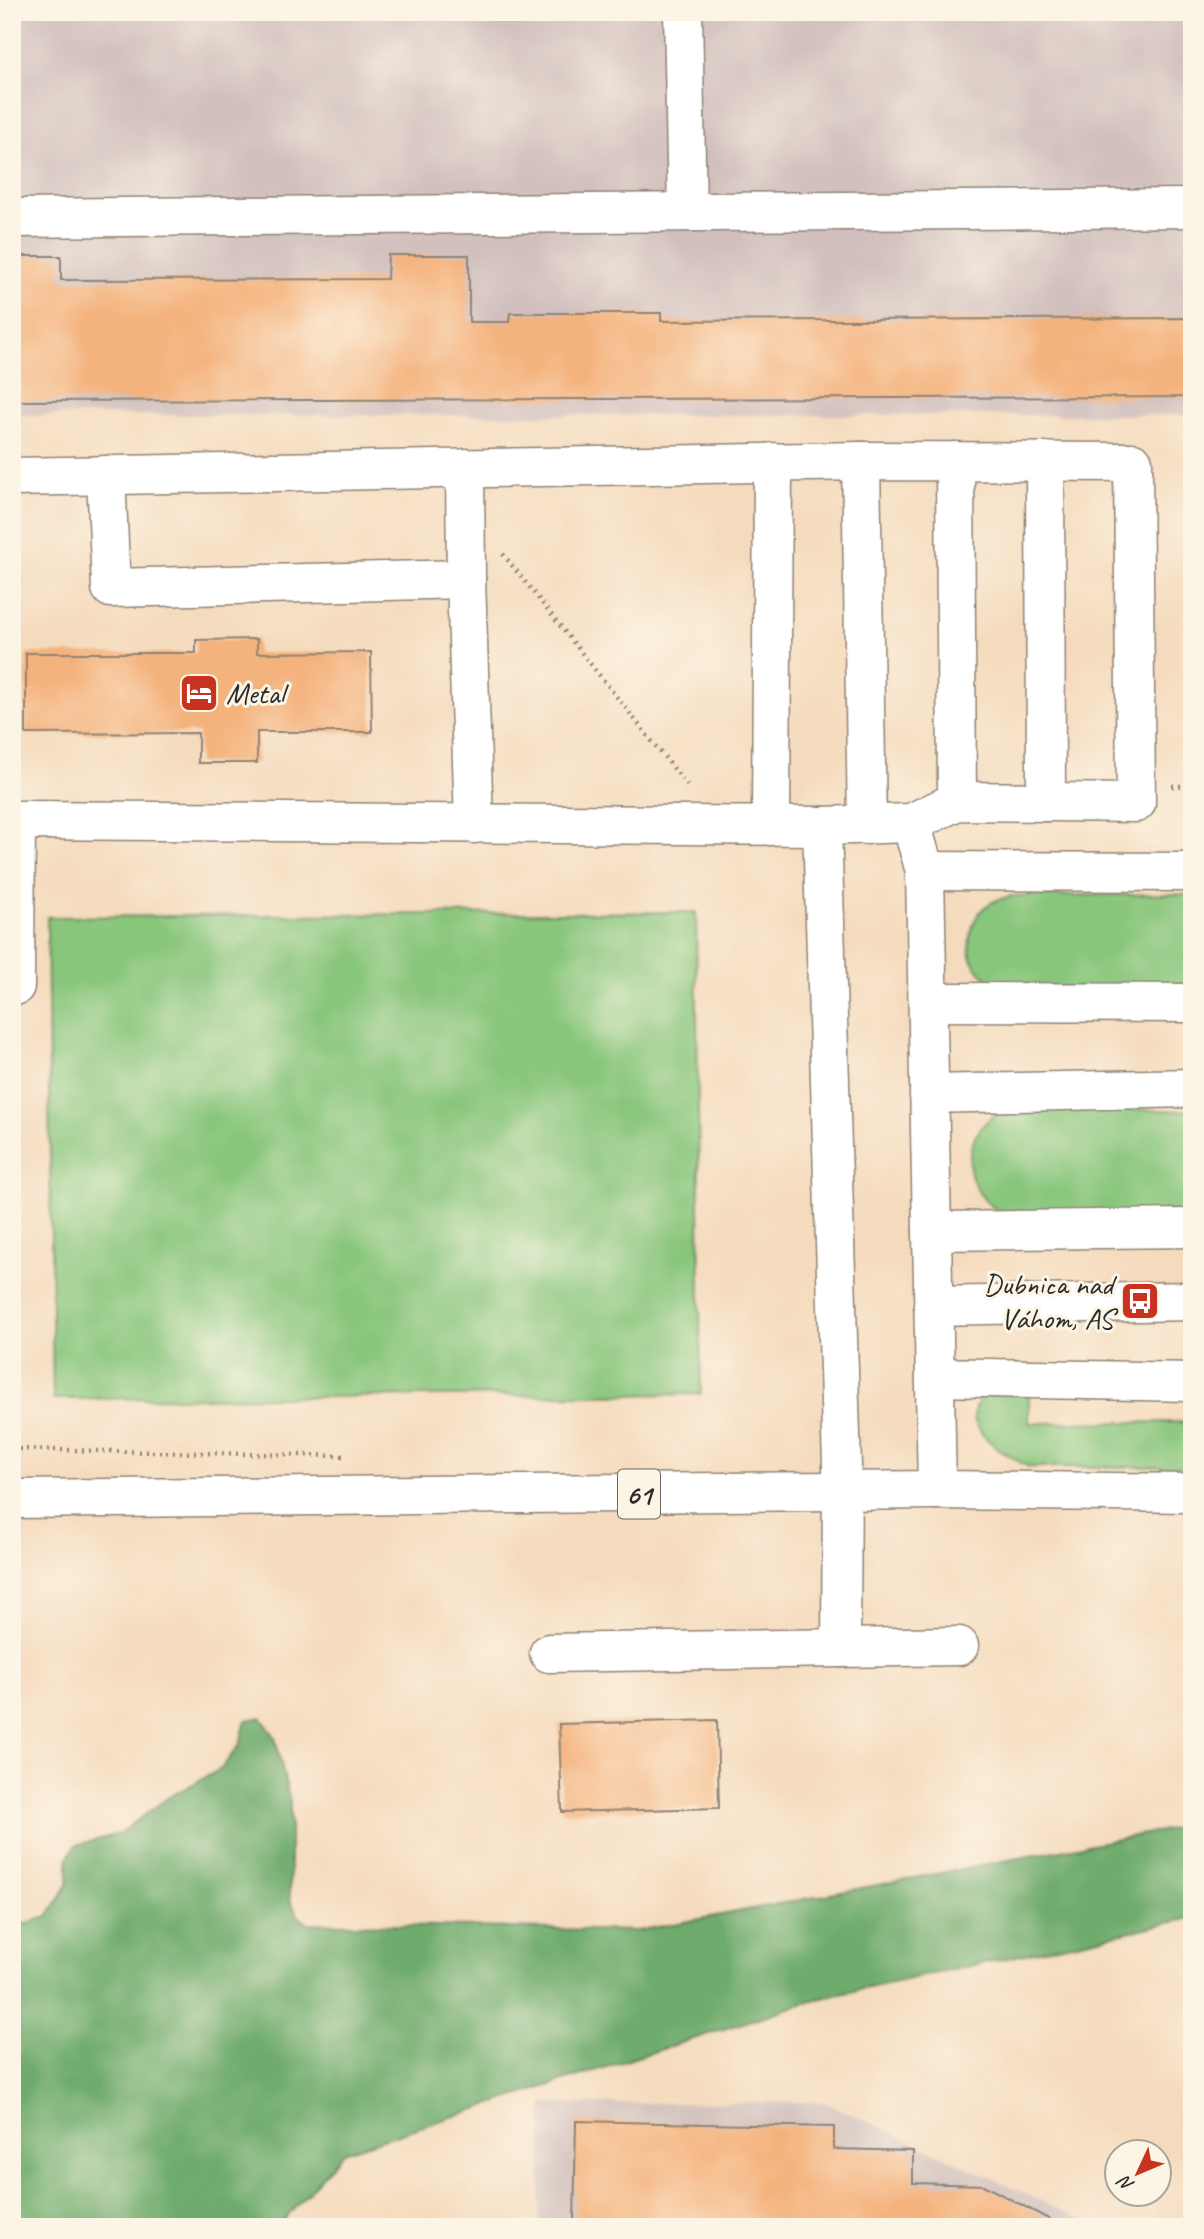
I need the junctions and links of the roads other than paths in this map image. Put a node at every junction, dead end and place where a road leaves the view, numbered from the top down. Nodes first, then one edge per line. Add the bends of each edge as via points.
1 (684, 12) edge
2 (1192, 208) edge
3 (687, 212) junction
4 (12, 218) edge
5 (861, 461) junction
6 (955, 461) junction
7 (1045, 461) junction
8 (773, 463) junction
9 (465, 468) junction
10 (106, 475) junction
11 (12, 477) edge
12 (466, 579) junction
13 (957, 801) junction
14 (1046, 802) junction
15 (911, 823) junction
16 (474, 824) junction
17 (867, 825) junction
18 (771, 826) junction
19 (822, 826) junction
20 (925, 872) junction
21 (1192, 872) edge
22 (12, 986) edge
23 (928, 1002) junction
24 (1192, 1003) edge
25 (1192, 1088) edge
26 (929, 1094) junction
27 (1192, 1228) edge
28 (932, 1231) junction
29 (1192, 1301) edge
30 (933, 1306) junction
31 (935, 1377) junction
32 (1192, 1382) edge
33 (937, 1490) junction
34 (843, 1493) junction
35 (1192, 1493) edge
36 (12, 1499) edge
37 (959, 1646) dead end
38 (841, 1648) junction
39 (549, 1653) dead end

1 - 3 main road
2 - 3 main road
3 - 4 main road
5 - 6 main road
5 - 8 main road
5 - 17 main road
6 - 7 main road
6 - 13 main road
7 - 14 main road
7 - 14 main road via 1133,462 1136,786 1136,803
8 - 9 main road
8 - 18 main road
9 - 10 main road
9 - 12 main road
10 - 11 main road
10 - 12 main road via 111,588
12 - 16 main road
13 - 14 main road
13 - 15 main road
15 - 17 main road
15 - 20 main road
16 - 18 main road
16 - 22 main road via 16,820
17 - 19 main road
18 - 19 main road
19 - 34 main road
20 - 21 main road
20 - 23 main road
23 - 24 main road
23 - 26 main road
25 - 26 main road
26 - 28 main road
27 - 28 main road
28 - 30 main road
29 - 30 main road
30 - 31 main road
31 - 32 main road
31 - 33 main road
33 - 34 main road, 61
33 - 35 main road, 61
34 - 36 main road, 61
34 - 38 main road
37 - 38 main road
38 - 39 main road

